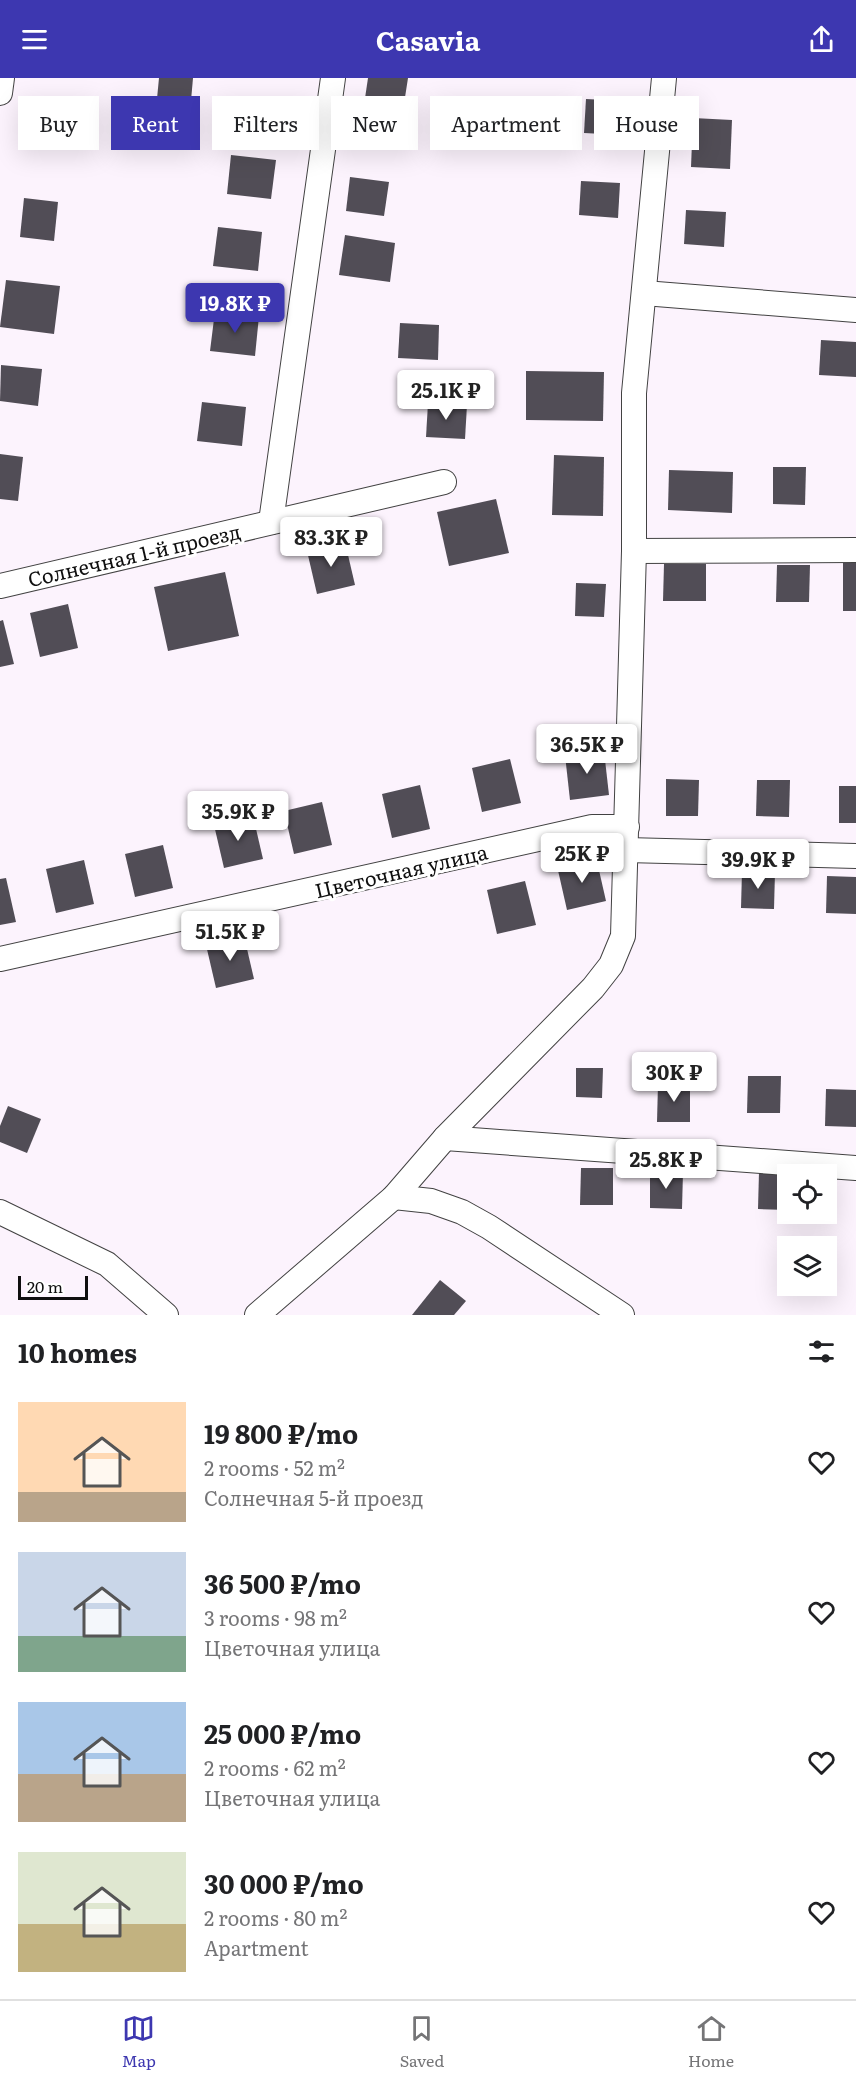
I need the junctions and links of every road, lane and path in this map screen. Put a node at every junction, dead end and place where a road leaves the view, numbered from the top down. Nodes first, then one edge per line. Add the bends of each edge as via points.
1 (2, 78) edge
2 (333, 78) edge
3 (664, 78) edge
4 (0, 93) edge
5 (644, 293) junction
6 (856, 310) edge
7 (444, 482) dead end
8 (271, 522) junction
9 (856, 550) edge
10 (633, 551) junction
11 (0, 586) edge
12 (627, 838) junction
13 (856, 856) edge
14 (0, 959) edge
15 (445, 1138) junction
16 (856, 1168) edge
17 (394, 1197) junction
18 (0, 1212) edge
19 (166, 1315) edge
20 (257, 1315) edge
21 (622, 1315) edge

1 - 4 street
2 - 8 street
3 - 5 street
5 - 6 street
5 - 10 street via 633,393
7 - 8 street, Солнечная 1-й проезд
8 - 11 street, Солнечная 1-й проезд
9 - 10 street
10 - 12 street
12 - 13 street, Цветочная улица
12 - 14 street, Цветочная улица via 592,827
12 - 15 street via 623,936 610,965 593,988
15 - 16 street
15 - 17 street
17 - 20 street
17 - 21 street via 431,1201 462,1212
18 - 19 street via 107,1264

